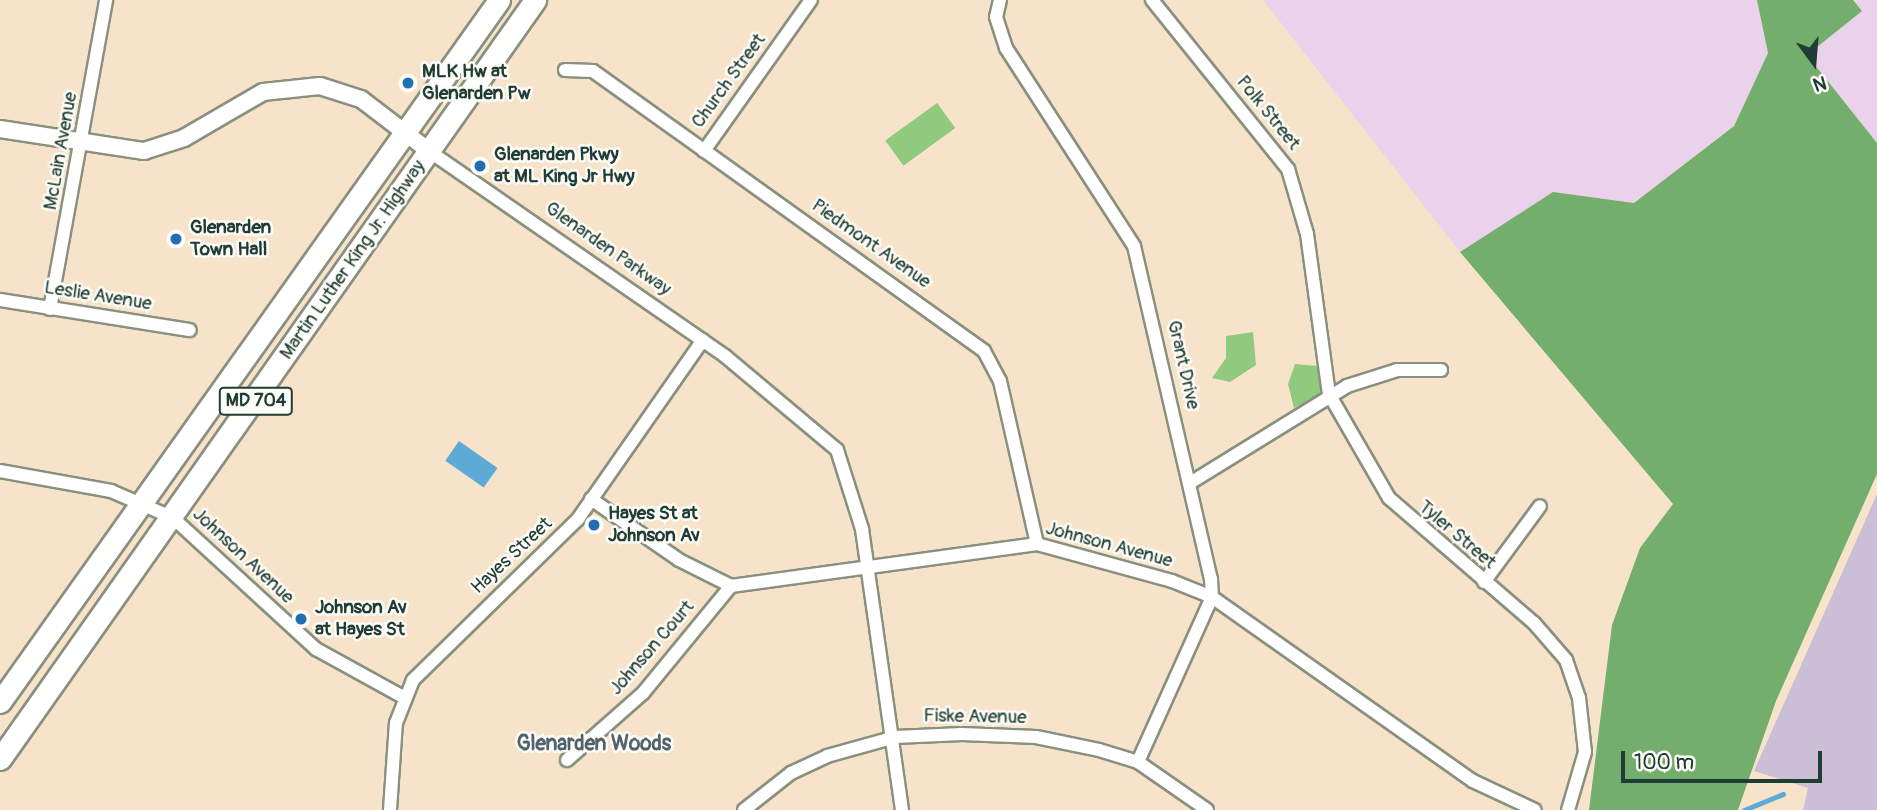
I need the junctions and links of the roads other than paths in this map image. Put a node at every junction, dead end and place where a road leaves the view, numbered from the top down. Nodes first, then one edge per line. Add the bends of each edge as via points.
1 (106, 0) edge
2 (499, 0) edge
3 (535, 0) edge
4 (811, 0) edge
5 (1000, 0) edge
6 (1152, 0) edge
7 (565, 70) dead end
8 (0, 129) edge
9 (403, 130) junction
10 (83, 145) junction
11 (704, 150) junction
12 (429, 151) junction
13 (0, 300) edge
14 (50, 309) junction
15 (190, 330) dead end
16 (703, 340) junction
17 (1441, 370) dead end
18 (1329, 394) junction
19 (0, 471) edge
20 (1190, 482) junction
21 (592, 499) junction
22 (140, 505) junction
23 (1540, 506) dead end
24 (173, 518) junction
25 (1037, 544) junction
26 (868, 566) junction
27 (1484, 582) junction
28 (731, 586) junction
29 (1212, 597) junction
30 (403, 697) junction
31 (0, 702) edge
32 (895, 737) junction
33 (0, 759) edge
34 (567, 760) dead end
35 (1138, 762) junction
36 (390, 810) edge
37 (744, 810) edge
38 (902, 810) edge
39 (1207, 810) edge
40 (1535, 810) edge
41 (1568, 810) edge

1 - 10 street, McLain Avenue
2 - 9 main road, Martin Luther King Jr. Highway / MD 704
3 - 12 main road, Martin Luther King Jr. Highway / MD 704
4 - 11 street, Church Street
5 - 20 street, Grant Drive via 996,17 1006,48 1129,233
6 - 18 street, Polk Street via 1293,181
7 - 11 street, Piedmont Avenue via 593,71
8 - 10 street, Glenarden Parkway
9 - 10 street, Glenarden Parkway via 349,93 307,85 250,97 157,149
9 - 12 street, Glenarden Parkway
9 - 22 main road, Martin Luther King Jr. Highway / MD 704
10 - 14 street, McLain Avenue
11 - 25 street, Piedmont Avenue via 984,351 1000,381
12 - 16 street, Glenarden Parkway
12 - 24 main road, Martin Luther King Jr. Highway / MD 704
13 - 14 street, Leslie Avenue
14 - 15 street, Leslie Avenue
16 - 21 street, Hayes Street
16 - 26 street, Glenarden Parkway via 836,450 853,492
17 - 18 street via 1380,373
18 - 20 street
18 - 27 street, Tyler Street via 1401,513
19 - 22 street, Johnson Avenue via 111,491
20 - 29 street, Grant Drive
21 - 28 street via 679,561
21 - 30 street, Hayes Street via 547,551 441,648
22 - 24 street, Johnson Avenue
22 - 31 main road, Martin Luther King Jr. Highway / MD 704
23 - 27 street
24 - 30 street, Johnson Avenue via 316,649
24 - 33 main road, Martin Luther King Jr. Highway / MD 704
25 - 26 street, Johnson Avenue
25 - 29 street, Johnson Avenue
26 - 28 street, Johnson Avenue
26 - 32 street, Glenarden Parkway
27 - 41 street, Tyler Street via 1549,638 1571,670 1585,752
28 - 34 street, Johnson Court via 643,693
29 - 35 street
29 - 40 street, Johnson Avenue via 1473,781
30 - 36 street
32 - 35 street, Fiske Avenue via 1035,737
32 - 37 street, Fiske Avenue via 803,765
32 - 38 street, Glenarden Parkway
35 - 39 street, Fiske Avenue

